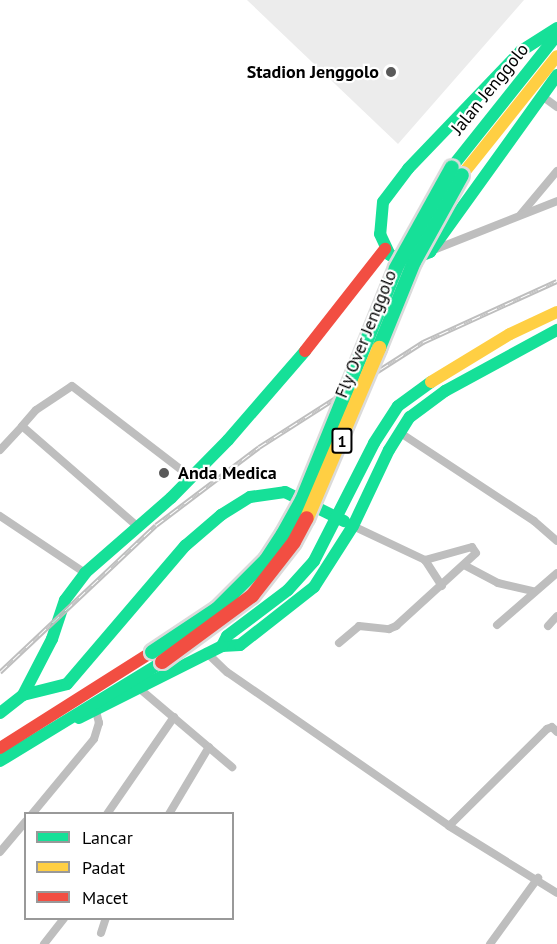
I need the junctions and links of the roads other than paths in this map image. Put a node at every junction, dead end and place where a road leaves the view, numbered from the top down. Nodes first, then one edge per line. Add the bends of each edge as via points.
1 (557, 28) edge
2 (557, 35) edge
3 (557, 56) edge
4 (557, 75) edge
5 (542, 96) junction
6 (557, 108) edge
7 (457, 171) junction
8 (557, 171) edge
9 (557, 201) edge
10 (520, 215) junction
11 (386, 249) junction
12 (429, 252) junction
13 (557, 312) edge
14 (557, 330) edge
15 (22, 426) junction
16 (399, 432) junction
17 (0, 450) edge
18 (192, 478) junction
19 (0, 516) edge
20 (338, 518) junction
21 (137, 526) junction
22 (353, 526) junction
23 (557, 541) edge
24 (424, 560) junction
25 (464, 565) junction
26 (85, 573) junction
27 (557, 573) edge
28 (442, 586) junction
29 (533, 591) junction
30 (557, 616) edge
31 (497, 625) dead end
32 (548, 626) dead end
33 (339, 643) dead end
34 (222, 646) junction
35 (206, 652) junction
36 (157, 657) junction
37 (140, 689) junction
38 (23, 695) junction
39 (96, 711) junction
40 (0, 713) edge
41 (174, 717) junction
42 (64, 720) junction
43 (557, 732) edge
44 (209, 747) junction
45 (0, 748) edge
46 (0, 761) edge
47 (232, 767) dead end
48 (33, 812) edge
49 (108, 812) edge
50 (170, 812) edge
51 (24, 823) edge
52 (449, 826) junction
53 (0, 852) edge
54 (538, 878) junction
55 (557, 893) edge
56 (62, 920) edge
57 (105, 920) edge
58 (101, 933) dead end
59 (44, 944) edge
60 (490, 944) edge

1 - 11 main road via 521,51 408,169 383,202 378,222
2 - 7 main road, Jalan Jenggolo / 1
3 - 7 main road, Jalan Jenggolo / 1
4 - 5 main road
5 - 6 street
5 - 12 main road
7 - 36 main road, Fly Over Jenggolo / 1, bridge via 414,262 322,490 294,542 252,596
8 - 10 street
9 - 10 street
10 - 12 street
11 - 12 main road via 401,262
11 - 18 main road via 322,331
13 - 20 main road via 455,366 398,406 374,443
14 - 16 main road via 518,348 425,404
15 - 17 street
15 - 18 street via 57,393 72,386
15 - 21 street
16 - 22 main road
16 - 23 street via 534,521
18 - 21 main road
19 - 26 street
20 - 22 main road
20 - 34 main road via 303,577 227,636
20 - 38 main road via 285,492 250,497 221,515 185,546 67,684
21 - 26 main road
22 - 24 street
22 - 34 main road via 330,566 300,599 240,645
24 - 25 street via 476,549
24 - 28 street
25 - 28 street
25 - 29 street via 498,583
26 - 38 main road via 65,600 52,639
27 - 29 street
28 - 33 street via 393,628 359,626
29 - 31 street
30 - 32 street
34 - 35 main road
35 - 37 main road
35 - 52 street via 227,672
36 - 42 main road, 1
36 - 45 main road, 1
37 - 39 main road
37 - 41 street
38 - 40 main road
39 - 42 main road
39 - 48 street via 99,726 94,739
41 - 44 street
41 - 49 street
42 - 46 main road, 1
43 - 52 street via 552,727 547,729
44 - 47 street
44 - 50 street
51 - 53 street
52 - 54 street
54 - 55 street
54 - 60 street
56 - 59 street
57 - 58 street

